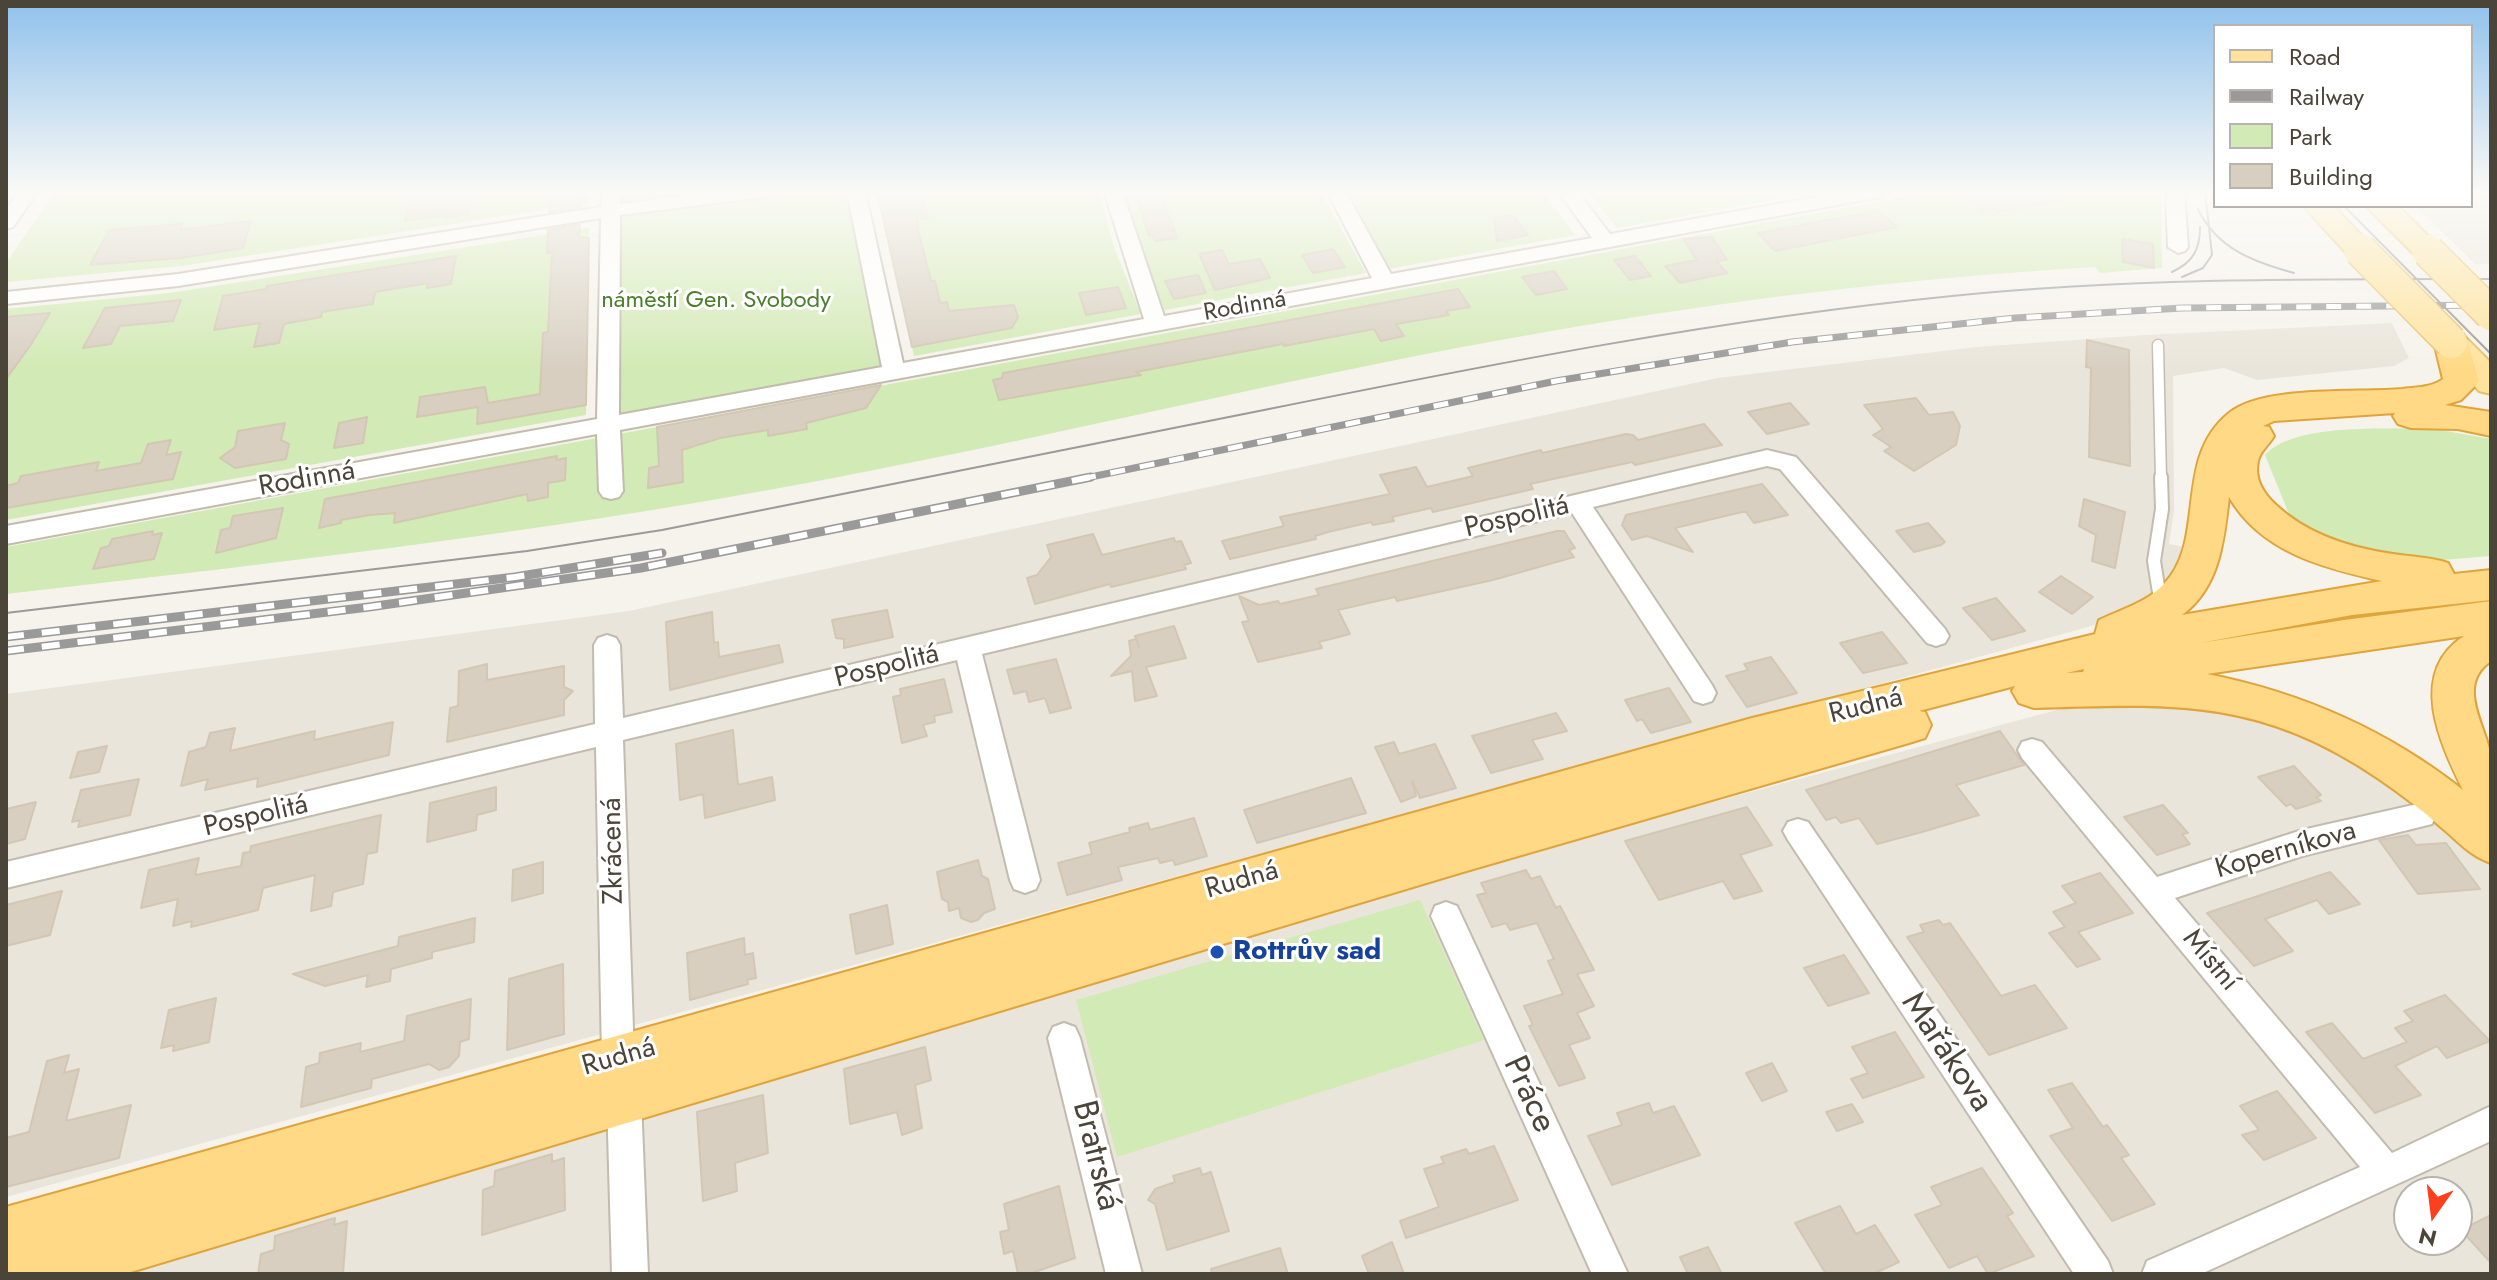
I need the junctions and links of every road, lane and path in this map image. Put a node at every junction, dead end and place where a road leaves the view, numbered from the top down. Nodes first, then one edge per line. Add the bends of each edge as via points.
1 (338, 251) edge
2 (610, 251) edge
3 (869, 251) edge
4 (1132, 251) edge
5 (1368, 251) edge
6 (1551, 251) edge
7 (2361, 251) edge
8 (2428, 251) edge
9 (1384, 281) junction
10 (6, 298) edge
11 (2491, 314) edge
12 (1156, 323) junction
13 (2451, 342) junction
14 (2158, 345) dead end
15 (894, 371) junction
16 (2491, 383) edge
17 (2491, 424) edge
18 (608, 426) junction
19 (611, 491) dead end
20 (1578, 503) junction
21 (6, 535) edge
22 (2491, 577) edge
23 (2491, 585) edge
24 (2161, 608) junction
25 (2491, 617) edge
26 (1936, 636) dead end
27 (2491, 639) edge
28 (607, 645) dead end
29 (967, 648) junction
30 (2046, 674) junction
31 (1703, 693) dead end
32 (611, 734) junction
33 (2032, 750) dead end
34 (2491, 798) edge
35 (2422, 815) dead end
36 (1798, 831) dead end
37 (2491, 843) edge
38 (6, 875) edge
39 (1025, 880) dead end
40 (2152, 892) junction
41 (1446, 916) dead end
42 (1064, 1038) dead end
43 (621, 1078) junction
44 (2491, 1123) edge
45 (2387, 1173) junction
46 (6, 1236) edge
47 (27, 1274) edge
48 (630, 1274) edge
49 (1124, 1274) edge
50 (1610, 1274) edge
51 (2095, 1274) edge
52 (2160, 1274) edge

1 - 10 street via 178,280
2 - 18 street
3 - 15 street
4 - 12 street
5 - 9 street
6 - 9 street, Rodinná
7 - 13 main road, bridge
8 - 11 main road, bridge
9 - 12 street, Rodinná
12 - 15 street, Rodinná
13 - 16 main road
13 - 24 highway via 2461,376 2452,393 2424,400 2289,405 2256,413 2235,426 2215,464 2204,550 2188,583
14 - 24 lane via 2162,509 2154,561
15 - 18 street, Rodinná
17 - 22 highway via 2446,416 2301,420 2254,437 2237,470 2243,489 2265,517 2318,548 2385,569
18 - 19 street
18 - 21 street, Rodinná
20 - 26 street, Pospolitá via 1767,458 1788,463
20 - 29 street, Pospolitá
20 - 31 street
23 - 30 highway, Rudná via 2352,600 2204,626
24 - 30 highway
25 - 30 highway, Rudná
27 - 34 highway via 2462,660 2452,694 2460,731
28 - 32 street, Zkrácená
29 - 32 street, Pospolitá
29 - 39 street
30 - 37 highway via 2225,695 2282,710 2392,761
30 - 43 highway, Rudná via 1752,736
32 - 38 street, Pospolitá
32 - 43 street, Zkrácená
33 - 40 street, Místní
35 - 40 street, Koperníkova via 2302,843
36 - 51 street, Mařákova
40 - 45 street, Místní
41 - 50 street, Práce
42 - 49 street, Bratrská
43 - 46 highway, Rudná
43 - 47 highway, Rudná
43 - 48 street, Zkrácená
44 - 45 street
45 - 52 street

